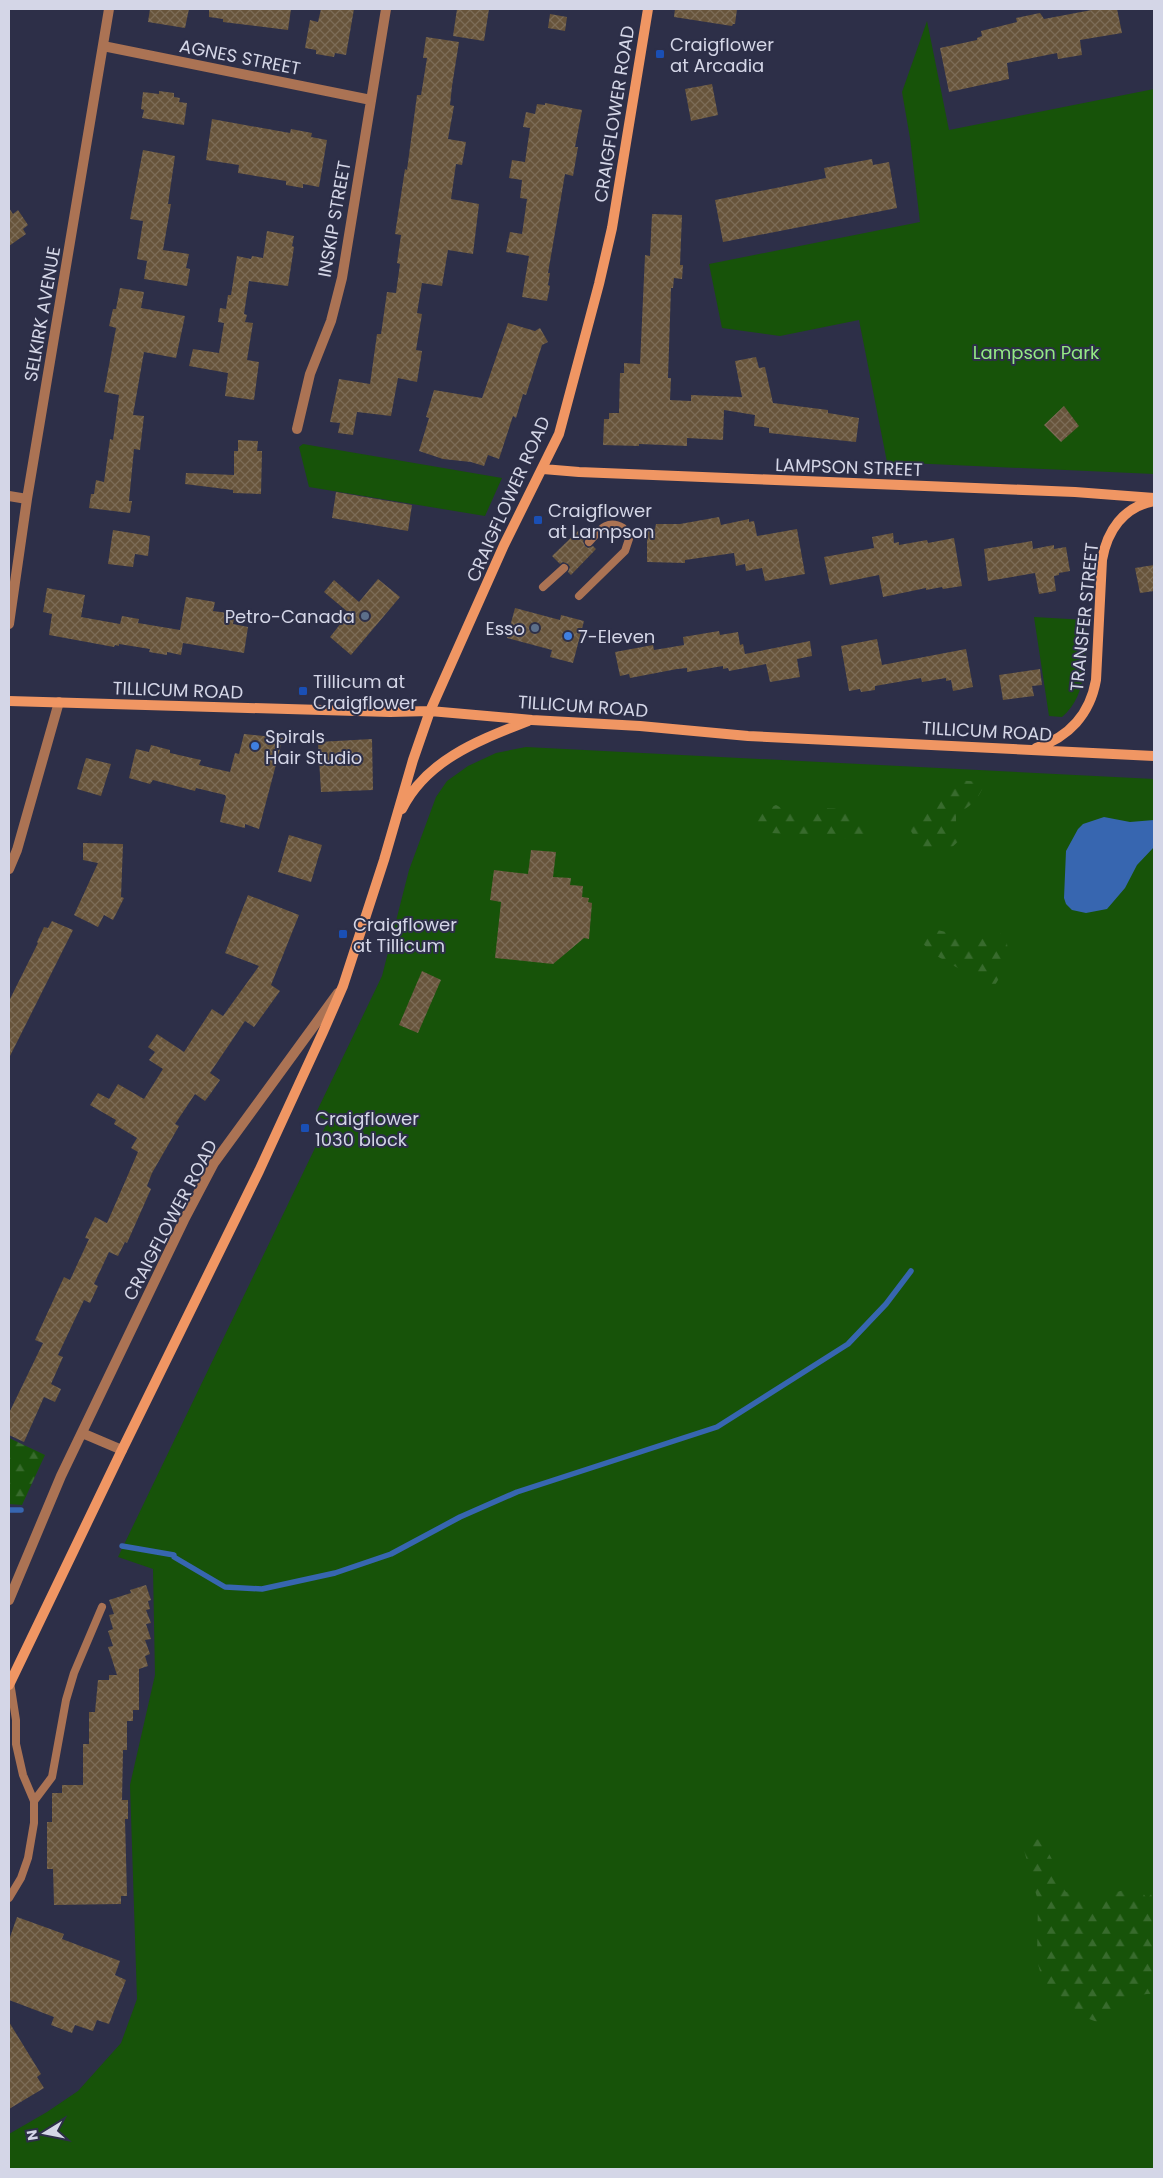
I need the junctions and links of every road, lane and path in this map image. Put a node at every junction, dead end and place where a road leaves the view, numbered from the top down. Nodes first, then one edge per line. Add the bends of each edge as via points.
1 (109, 9) edge
2 (386, 9) edge
3 (648, 9) edge
4 (103, 46) junction
5 (370, 100) junction
6 (297, 430) dead end
7 (543, 469) junction
8 (9, 496) edge
9 (27, 499) junction
10 (1154, 500) edge
11 (589, 542) dead end
12 (564, 568) dead end
13 (543, 587) dead end
14 (579, 596) dead end
15 (9, 624) edge
16 (9, 701) edge
17 (59, 702) junction
18 (430, 712) junction
19 (531, 720) junction
20 (1020, 749) junction
21 (1154, 756) edge
22 (388, 842) junction
23 (9, 869) edge
24 (343, 986) junction
25 (82, 1433) junction
26 (122, 1450) junction
27 (9, 1600) edge
28 (102, 1607) dead end
29 (9, 1684) edge
30 (34, 1800) junction
31 (9, 1898) edge

1 - 4 street, SELKIRK AVENUE
2 - 5 street, INSKIP STREET
3 - 7 main road, CRAIGFLOWER ROAD via 622,171 599,284 559,434
4 - 5 street, AGNES STREET
4 - 9 street, SELKIRK AVENUE
5 - 6 street, INSKIP STREET via 342,278 331,321 310,374
7 - 10 main road, LAMPSON STREET via 1075,492
7 - 18 main road, CRAIGFLOWER ROAD via 504,545
8 - 9 street
9 - 15 street, SELKIRK AVENUE
10 - 20 main road, TRANSFER STREET via 1123,516 1105,544 1096,680 1086,711 1052,742 1037,748
11 - 14 lane via 603,526 613,524 623,528 628,539 625,550
12 - 13 lane
16 - 17 main road, TILLICUM ROAD
17 - 18 main road, TILLICUM ROAD
17 - 23 street via 20,841
18 - 19 main road, TILLICUM ROAD
18 - 22 main road, CRAIGFLOWER ROAD
19 - 20 main road, TILLICUM ROAD via 748,736
19 - 22 main road via 472,744 431,772 404,804
20 - 21 main road, TILLICUM ROAD
22 - 24 main road, CRAIGFLOWER ROAD
24 - 25 street, CRAIGFLOWER ROAD via 214,1163
24 - 26 main road, CRAIGFLOWER ROAD via 259,1171
25 - 26 street
25 - 27 street, CRAIGFLOWER ROAD
26 - 29 main road, CRAIGFLOWER ROAD
28 - 30 lane via 66,1700 52,1777
29 - 30 lane via 18,1752 23,1775
30 - 31 lane via 28,1858

